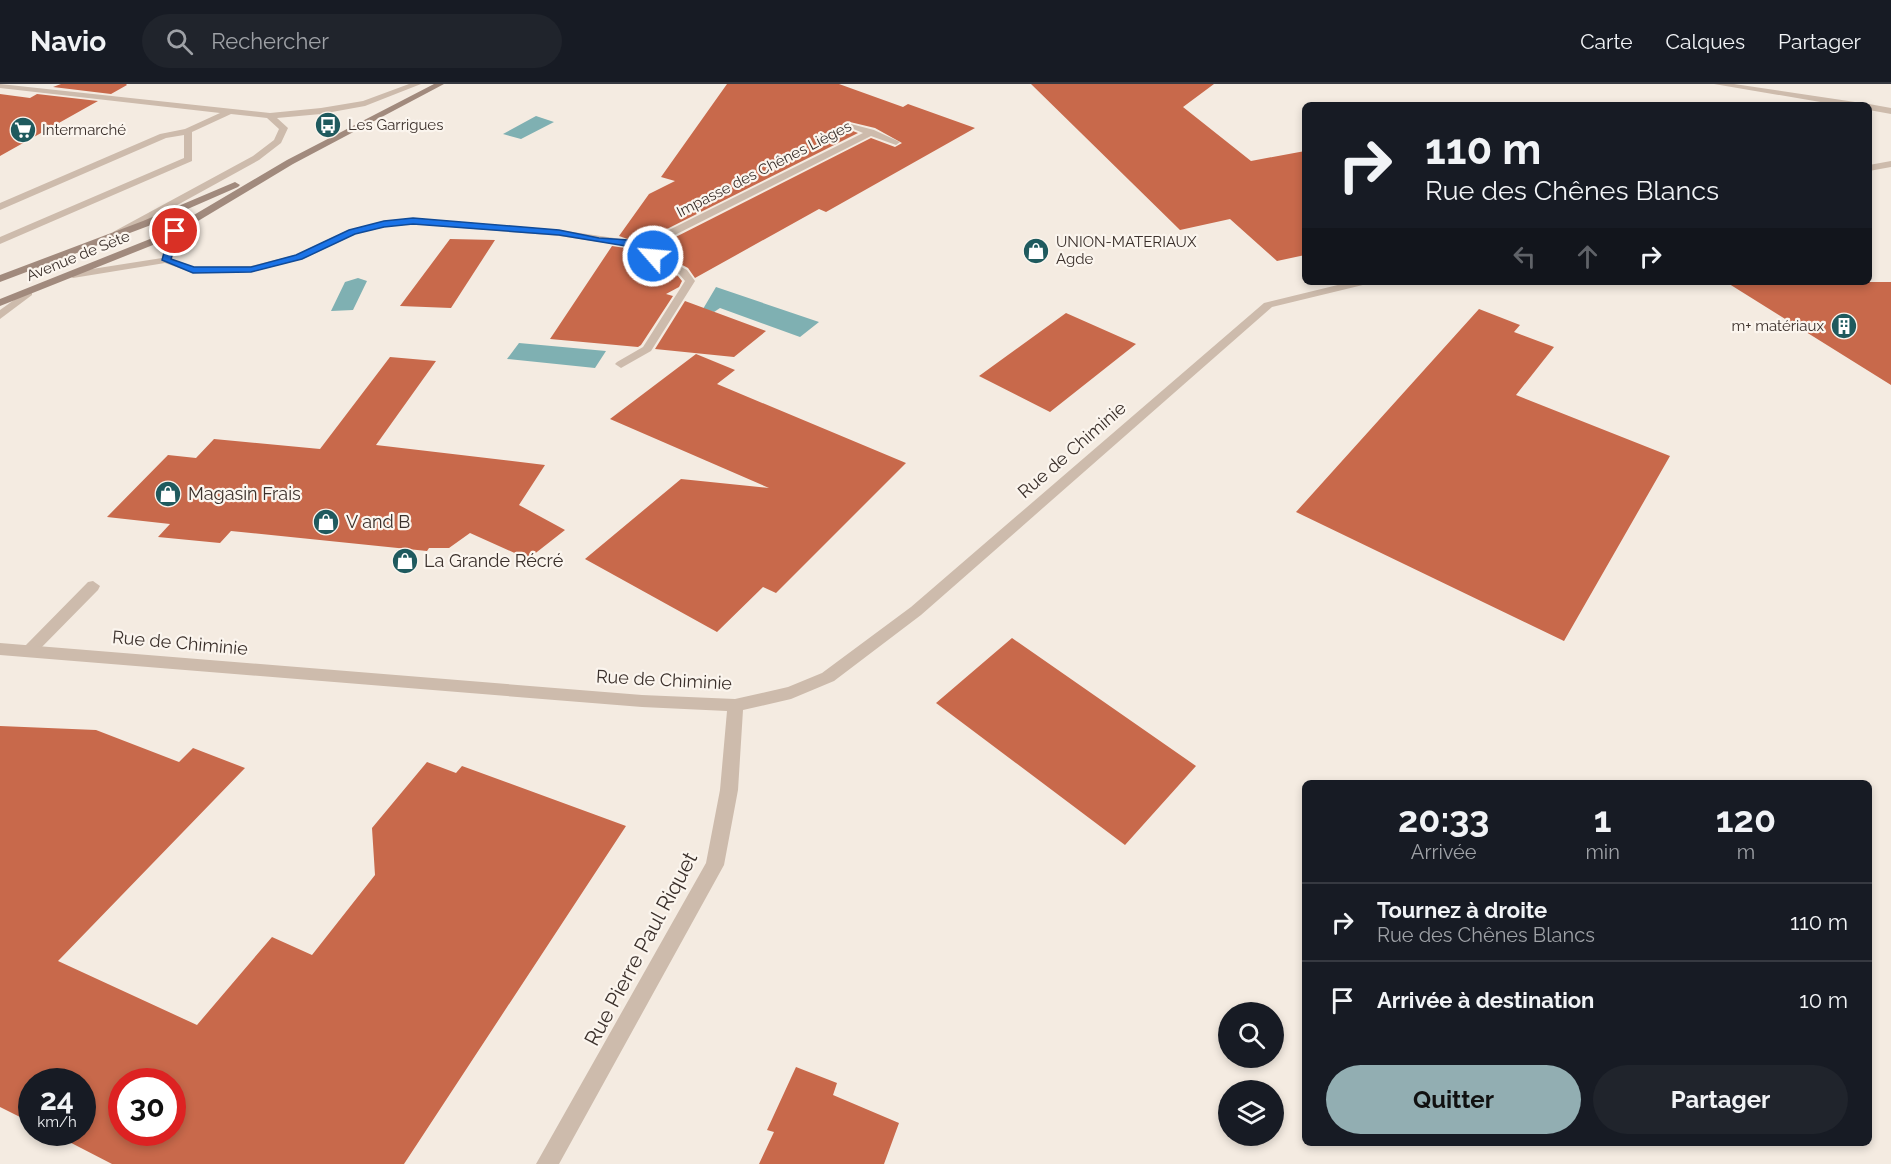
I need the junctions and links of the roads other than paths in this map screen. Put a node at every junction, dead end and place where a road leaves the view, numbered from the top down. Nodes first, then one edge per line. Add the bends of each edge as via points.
1 (417, 84) edge
2 (440, 84) edge
3 (1718, 84) edge
4 (0, 86) edge
5 (1835, 102) edge
6 (1872, 108) edge
7 (230, 111) junction
8 (1891, 111) edge
9 (270, 116) junction
10 (854, 126) dead end
11 (188, 132) junction
12 (871, 132) junction
13 (896, 142) dead end
14 (290, 162) junction
15 (1891, 164) edge
16 (1872, 167) edge
17 (0, 207) edge
18 (175, 231) junction
19 (112, 236) junction
20 (0, 241) edge
21 (639, 249) junction
22 (166, 260) junction
23 (73, 275) junction
24 (0, 279) edge
25 (1351, 285) edge
26 (28, 293) junction
27 (0, 303) edge
28 (0, 316) edge
29 (621, 364) dead end
30 (93, 586) dead end
31 (0, 649) edge
32 (30, 650) junction
33 (735, 705) junction
34 (547, 1164) edge

1 - 9 street via 346,107
2 - 14 main road, Avenue de Sète
3 - 5 street
4 - 7 street
6 - 8 street
7 - 9 street
7 - 11 street
9 - 19 street via 284,128 278,141 256,158
10 - 12 street, Impasse des Chênes Lièges
11 - 17 street via 163,136
11 - 20 street via 189,159
12 - 13 street, Impasse des Chênes Lièges
12 - 21 street, Impasse des Chênes Lièges
14 - 18 main road, Avenue de Sète
14 - 19 main road, Avenue de Sète
15 - 16 street
18 - 22 street
18 - 23 main road, Avenue de Sète
19 - 24 main road, Avenue de Sète
21 - 22 street via 628,243 559,232 413,221 352,232 299,257 251,270 193,270
21 - 29 street via 683,272 690,281 647,349
22 - 23 street
23 - 26 main road, Avenue de Sète
25 - 33 street, Rue de Chiminie via 1268,305 916,611 828,677 791,693
26 - 27 main road, Avenue de Sète
26 - 28 street
30 - 32 street
31 - 32 street, Rue de Chiminie
32 - 33 street, Rue de Chiminie via 642,701
33 - 34 street, Rue Pierre Paul Riquet via 729,790 715,865

